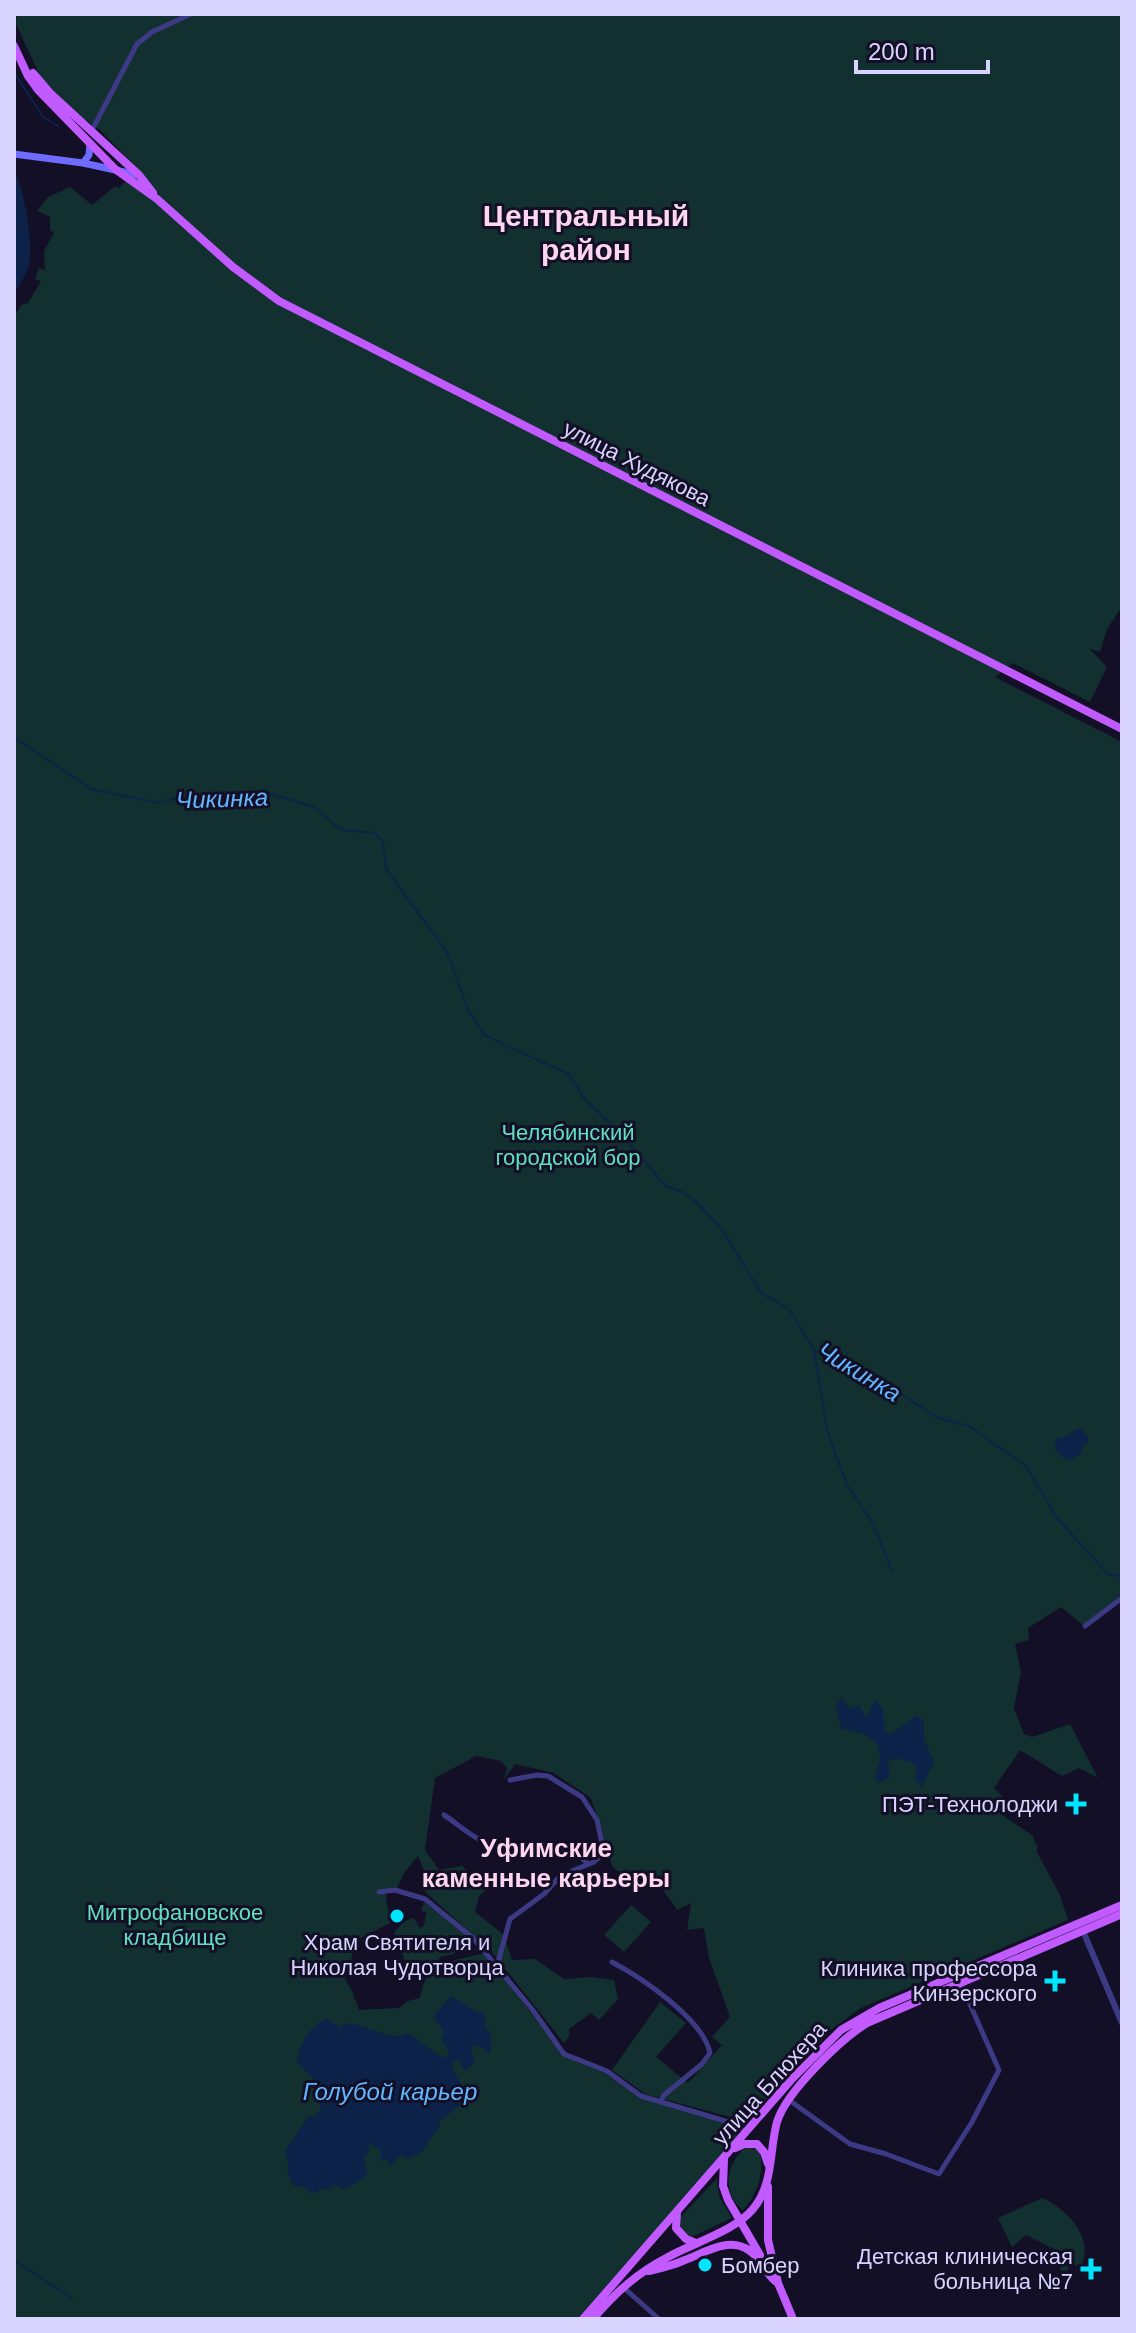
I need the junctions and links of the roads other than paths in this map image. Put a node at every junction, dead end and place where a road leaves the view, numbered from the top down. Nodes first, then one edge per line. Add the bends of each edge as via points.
1 (191, 14) edge
2 (14, 37) edge
3 (14, 46) edge
4 (92, 130) junction
5 (90, 143) junction
6 (14, 154) edge
7 (83, 163) junction
8 (115, 169) junction
9 (139, 175) junction
10 (157, 199) junction
11 (1122, 729) edge
12 (1122, 1598) edge
13 (1085, 1626) dead end
14 (510, 1780) dead end
15 (444, 1815) dead end
16 (588, 1864) junction
17 (379, 1892) dead end
18 (1122, 1905) edge
19 (1122, 1914) edge
20 (1082, 1927) junction
21 (612, 1962) dead end
22 (497, 1966) junction
23 (961, 1984) junction
24 (1122, 2023) edge
25 (789, 2100) junction
26 (661, 2101) junction
27 (747, 2132) junction
28 (732, 2150) junction
29 (724, 2159) junction
30 (770, 2168) junction
31 (768, 2182) junction
32 (677, 2212) junction
33 (741, 2220) junction
34 (696, 2243) junction
35 (764, 2263) junction
36 (640, 2273) junction
37 (778, 2283) junction
38 (622, 2286) junction
39 (583, 2319) edge
40 (593, 2319) edge
41 (659, 2319) edge
42 (793, 2319) edge

1 - 4 street via 137,44
2 - 4 main road via 36,79
3 - 5 main road via 38,90
4 - 9 main road
5 - 7 main road
5 - 8 main road
6 - 7 main road
7 - 8 main road
8 - 9 main road
8 - 10 main road
9 - 10 main road
10 - 11 main road, улица Худякова via 279,301
12 - 13 street
14 - 16 street via 548,1776 582,1797 597,1820 604,1853
15 - 16 street via 485,1842 562,1850
16 - 22 street via 560,1876 510,1919
17 - 22 street via 395,1890 425,1899 473,1938
18 - 20 main road, улица Блюхера
19 - 20 main road, улица Блюхера
20 - 23 main road, улица Блюхера
20 - 24 street
20 - 27 main road, улица Блюхера via 857,2019 825,2044
21 - 26 street via 652,1988 708,2043 710,2053 702,2064
22 - 26 street via 564,2054 607,2071 641,2096
23 - 25 main road, улица Блюхера via 853,2032
23 - 25 street via 999,2070 939,2174 850,2144
25 - 30 main road, улица Блюхера via 778,2119
26 - 27 street
27 - 28 main road, улица Блюхера
28 - 29 main road, улица Блюхера
28 - 30 main road via 757,2144
29 - 32 main road, улица Блюхера
29 - 33 main road via 723,2186
30 - 31 main road, улица Блюхера
31 - 33 main road, улица Блюхера via 756,2206
31 - 37 main road via 768,2240
32 - 34 main road via 676,2228
32 - 39 main road, улица Блюхера
33 - 34 main road, улица Блюхера
33 - 35 main road
34 - 36 main road, улица Блюхера
35 - 36 main road via 745,2248 727,2244
35 - 37 main road
36 - 38 main road, улица Блюхера
37 - 42 main road
38 - 40 main road, улица Блюхера
38 - 41 street

